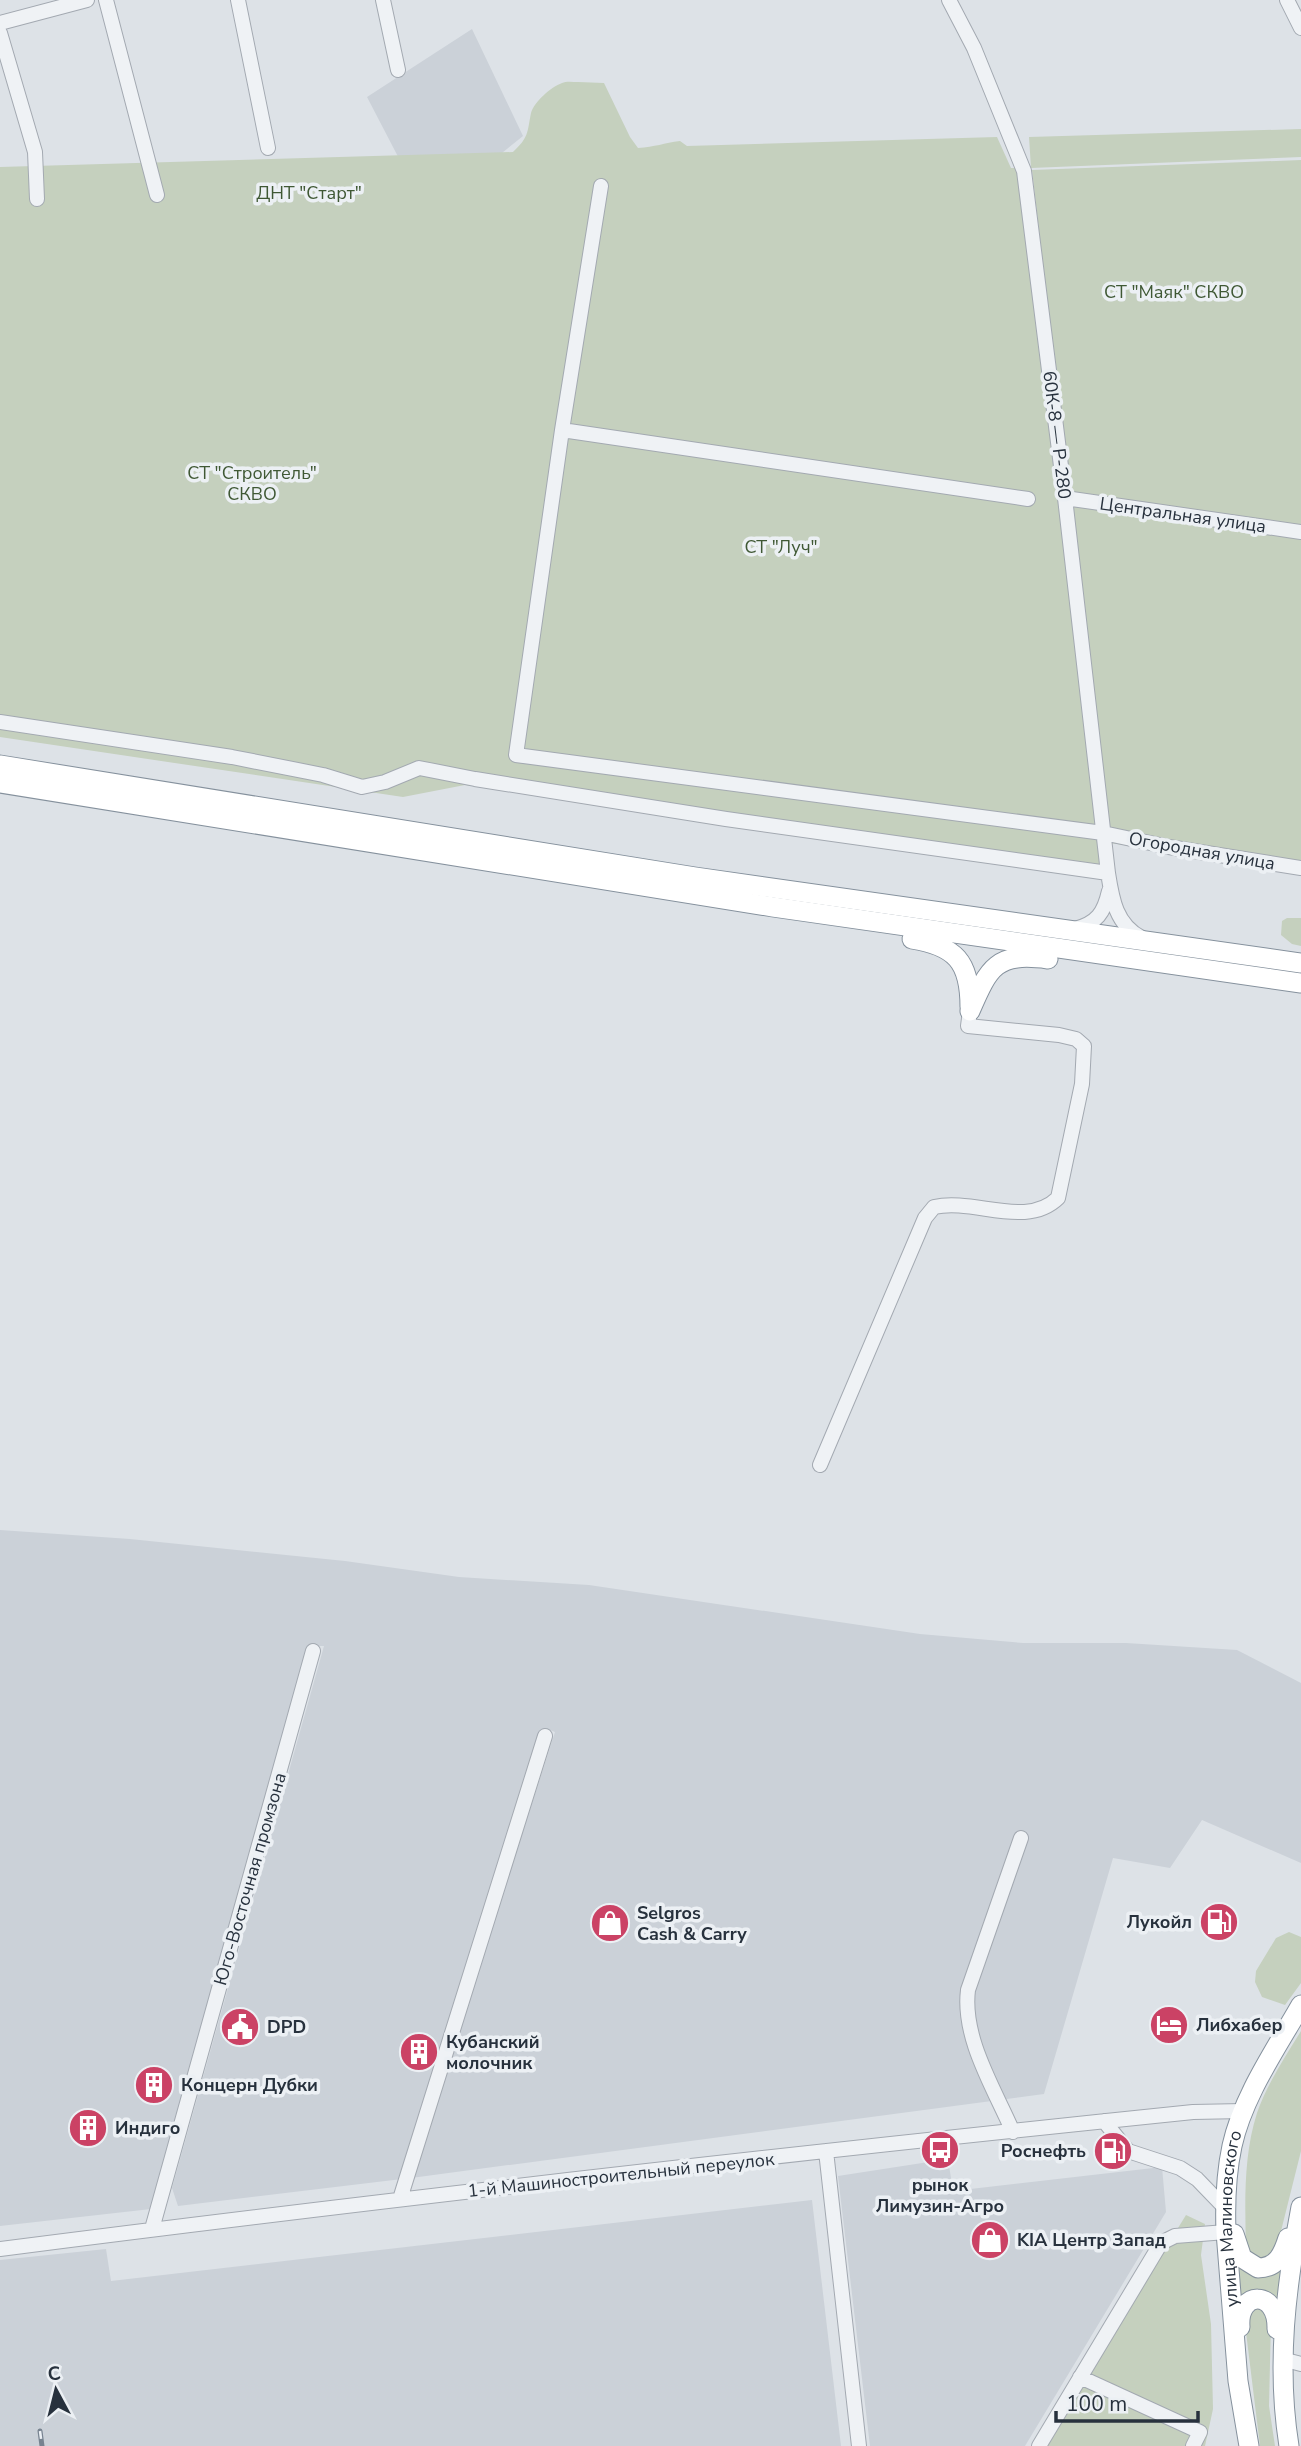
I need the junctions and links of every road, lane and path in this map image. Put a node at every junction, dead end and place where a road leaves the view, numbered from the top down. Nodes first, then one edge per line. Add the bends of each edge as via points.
1 (87, 0) edge
2 (106, 0) edge
3 (238, 0) edge
4 (383, 0) edge
5 (949, 0) edge
6 (1287, 0) edge
7 (0, 23) edge
8 (1301, 28) edge
9 (0, 33) edge
10 (398, 70) dead end
11 (268, 148) dead end
12 (601, 186) dead end
13 (157, 195) dead end
14 (37, 200) dead end
15 (562, 430) junction
16 (1065, 498) junction
17 (1028, 499) dead end
18 (1301, 532) edge
19 (0, 722) edge
20 (0, 765) edge
21 (0, 783) edge
22 (1103, 833) junction
23 (1301, 868) edge
24 (1109, 879) junction
25 (849, 912) junction
26 (1067, 931) junction
27 (1150, 942) junction
28 (1129, 958) junction
29 (1296, 972) edge
30 (970, 1012) junction
31 (820, 1465) dead end
32 (313, 1651) dead end
33 (545, 1736) dead end
34 (1021, 1838) dead end
35 (1301, 2006) edge
36 (1243, 2111) junction
37 (1104, 2121) junction
38 (1013, 2132) junction
39 (826, 2151) junction
40 (1301, 2195) edge
41 (400, 2199) junction
42 (1226, 2200) junction
43 (1301, 2207) edge
44 (152, 2230) junction
45 (1226, 2232) junction
46 (0, 2249) edge
47 (1295, 2272) edge
48 (1291, 2362) edge
49 (1080, 2377) junction
50 (1238, 2381) junction
51 (1282, 2385) junction
52 (859, 2446) edge
53 (1039, 2446) edge
54 (1193, 2446) edge
55 (1249, 2446) edge
56 (1289, 2446) edge

1 - 7 street
2 - 13 street
3 - 11 street
4 - 10 street
5 - 16 street, 60К-8 — Р-280 via 974,48 1024,171
6 - 8 street
9 - 14 street via 35,152
12 - 15 street
15 - 17 street
15 - 22 street, Огородная улица via 516,755
16 - 18 street, Центральная улица
16 - 22 street, 60К-8 — Р-280
19 - 24 street via 232,757 362,787 419,768
20 - 25 highway via 540,853
21 - 25 highway
22 - 23 street, Огородная улица
22 - 24 street, 60К-8 — Р-280
24 - 26 street, 60К-8 — Р-280 via 1097,920
24 - 27 street, 60К-8 — Р-280 via 1123,924
25 - 26 highway
25 - 28 highway
25 - 30 highway via 849,929 934,943 957,956 966,974
26 - 27 highway
27 - 29 highway
28 - 29 highway
28 - 30 highway via 1111,968 1020,956 1005,960 983,982
30 - 31 street via 968,1026 1059,1035 1083,1046 1082,1084 1058,1198 1037,1212 959,1204 934,1207 925,1218
32 - 44 street, Юго-Восточная промзона
33 - 41 street
34 - 38 street via 966,2002 969,2032
35 - 36 highway, улица Малиновского
36 - 37 street, 1-й Машиностроительный переулок
36 - 42 highway, улица Малиновского via 1232,2144
37 - 38 street, 1-й Машиностроительный переулок
37 - 42 street via 1128,2151 1180,2168
38 - 39 street, 1-й Машиностроительный переулок
39 - 41 street, 1-й Машиностроительный переулок
39 - 52 street
40 - 42 highway via 1280,2258 1258,2268 1239,2253
41 - 44 street, 1-й Машиностроительный переулок
42 - 45 highway, улица Малиновского
43 - 47 highway
44 - 46 street, 1-й Машиностроительный переулок
45 - 49 street via 1175,2236 1161,2243
45 - 50 highway, улица Малиновского
47 - 48 highway
48 - 51 highway
49 - 53 street
49 - 54 street via 1200,2432
50 - 51 highway via 1241,2312 1248,2302 1260,2300 1272,2305 1277,2317 1276,2362
50 - 55 highway, улица Малиновского
51 - 56 highway

